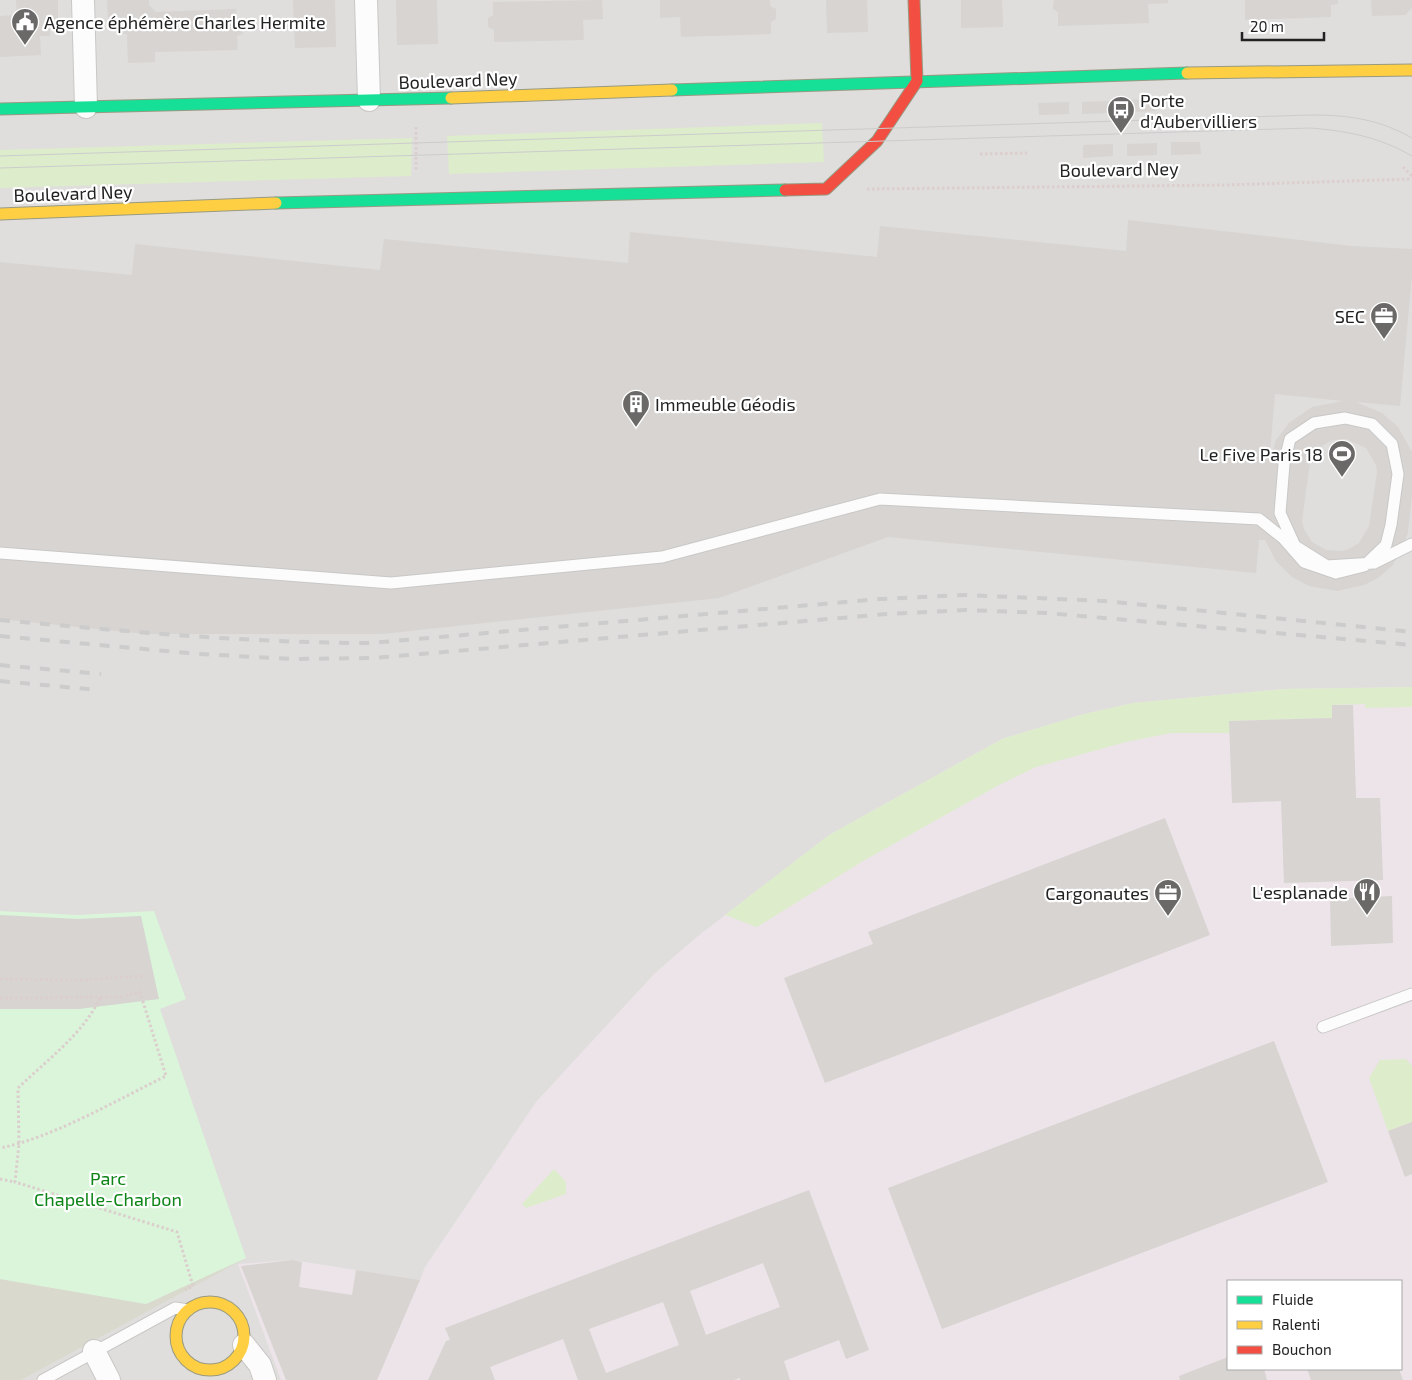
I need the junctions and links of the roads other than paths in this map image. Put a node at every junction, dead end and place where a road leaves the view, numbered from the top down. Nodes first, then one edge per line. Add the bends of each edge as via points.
1 (83, 0) edge
2 (366, 0) edge
3 (914, 0) edge
4 (1412, 70) edge
5 (917, 82) junction
6 (369, 100) junction
7 (86, 107) junction
8 (0, 109) edge
9 (0, 214) edge
10 (1412, 544) edge
11 (0, 554) edge
12 (1412, 994) edge
13 (1323, 1027) dead end
14 (188, 1310) junction
15 (244, 1345) junction
16 (94, 1351) junction
17 (43, 1380) edge
18 (109, 1380) edge
19 (265, 1380) edge

1 - 7 street
2 - 6 street
3 - 5 main road
4 - 5 main road, Boulevard Ney
5 - 6 main road, Boulevard Ney
5 - 9 main road, Boulevard Ney via 877,141 826,189 416,198
6 - 7 main road, Boulevard Ney
7 - 8 main road, Boulevard Ney
10 - 11 lane via 1374,563 1365,563 1327,566 1294,546 1280,514 1284,464 1290,439 1314,423 1345,418 1372,424 1392,444 1398,474 1386,546 1369,561 1364,566 1336,573 1304,562 1259,518 880,499 662,557 391,583
12 - 13 lane
14 - 15 main road via 207,1302 227,1306 242,1322
14 - 15 main road via 176,1334 181,1353 188,1362 210,1370 221,1368 231,1363
14 - 16 lane via 175,1308
15 - 19 street via 260,1365
16 - 17 lane
16 - 18 street

